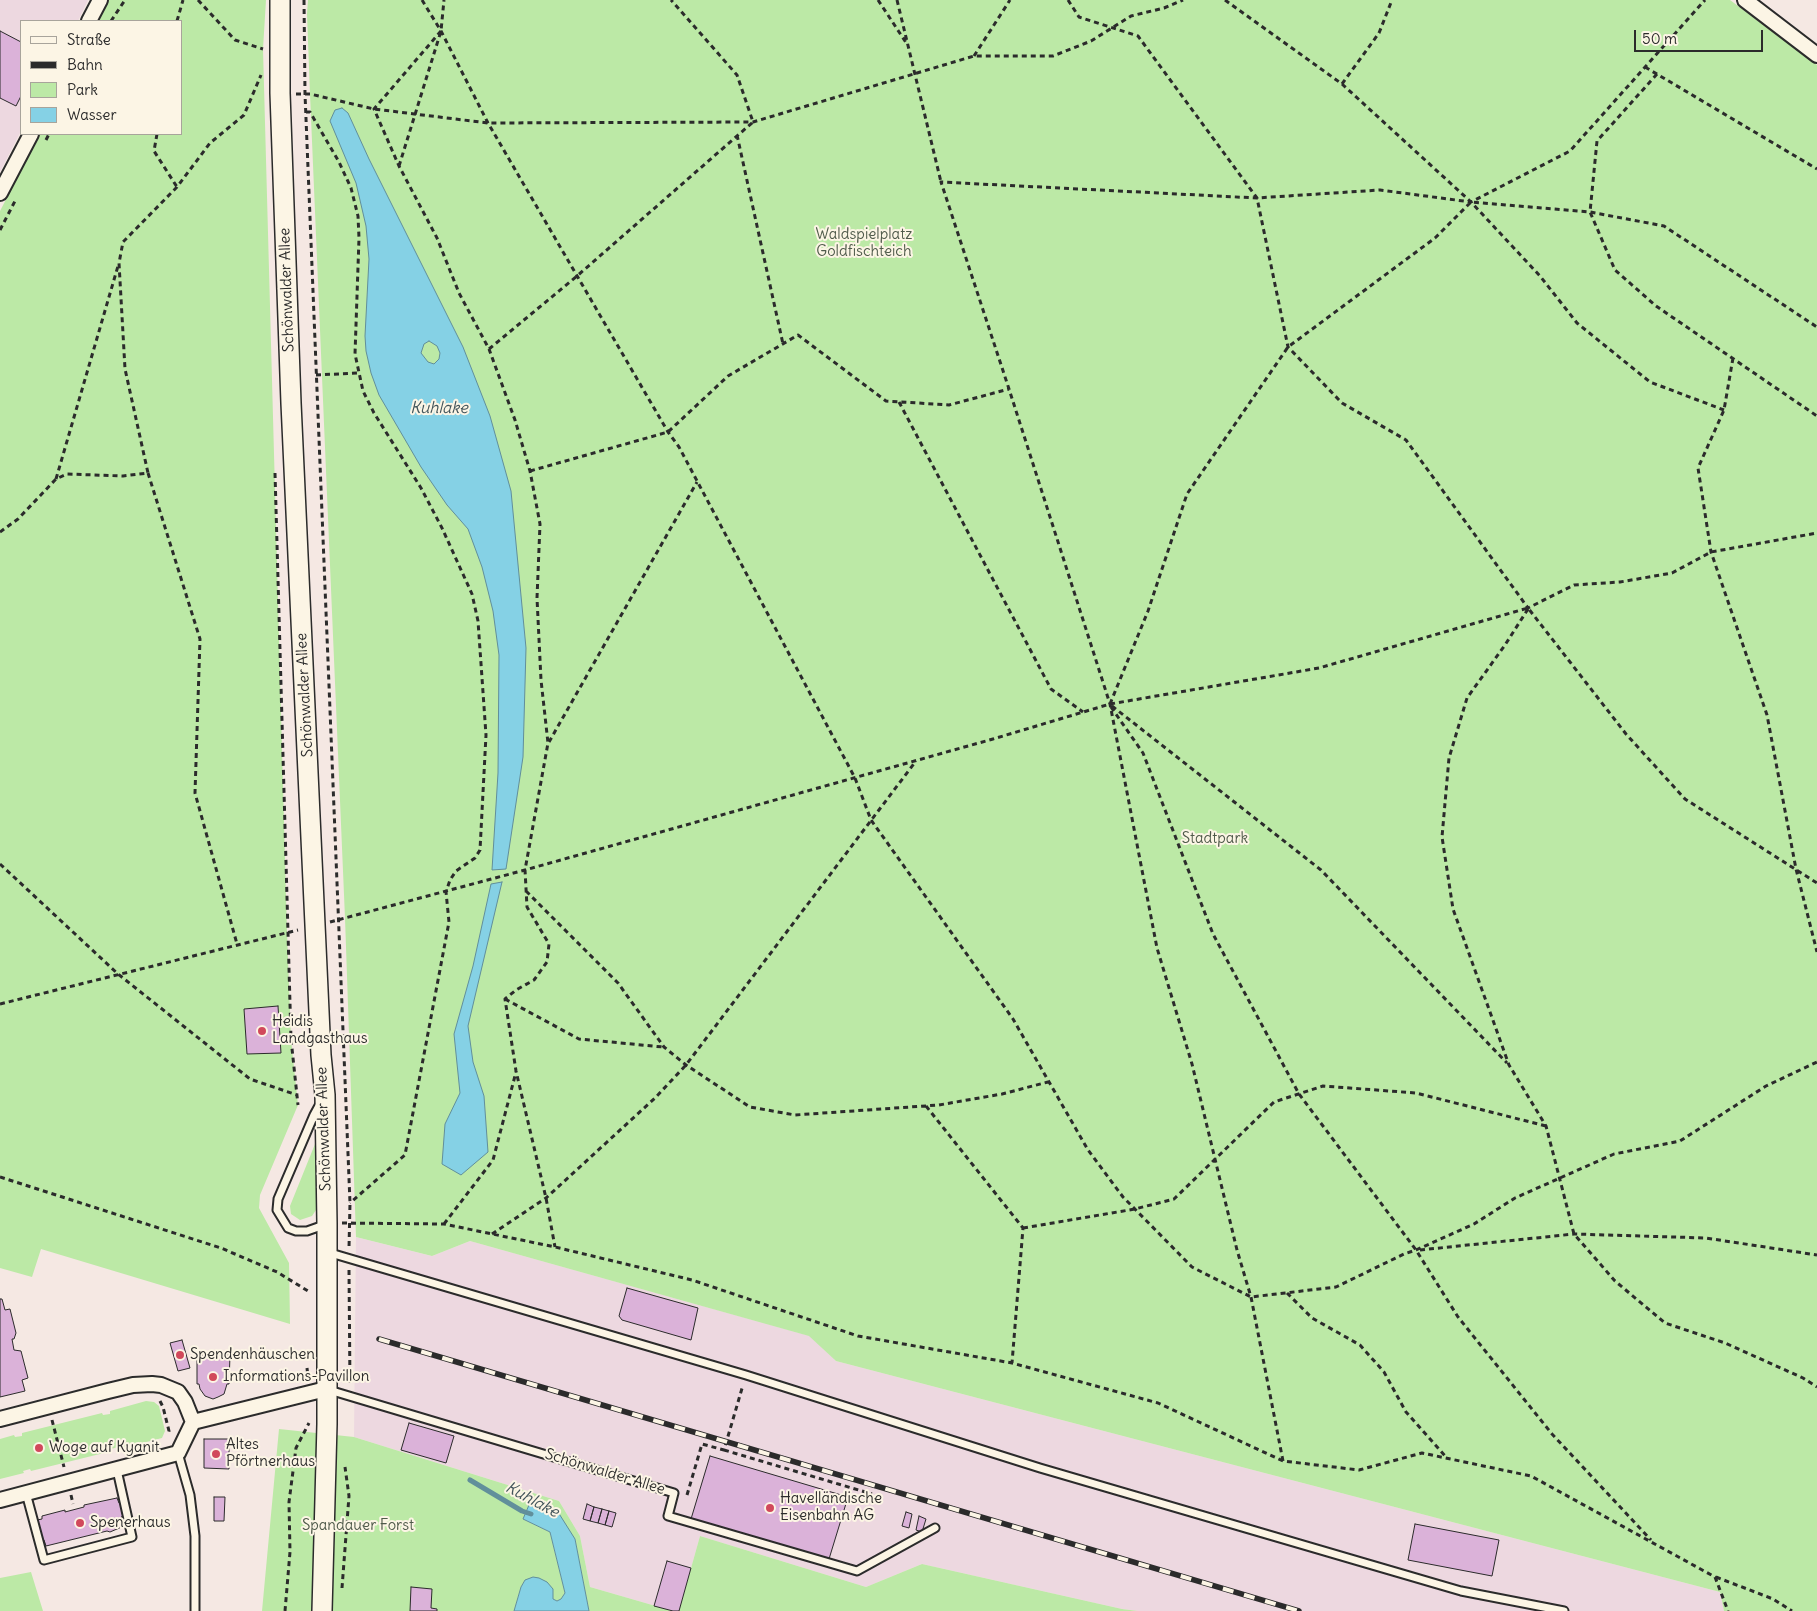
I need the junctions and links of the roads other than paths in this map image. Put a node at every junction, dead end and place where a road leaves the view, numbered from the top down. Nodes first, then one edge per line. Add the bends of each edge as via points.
1 (100, 0) edge
2 (280, 0) edge
3 (1745, 0) edge
4 (90, 20) edge
5 (1817, 55) edge
6 (30, 135) edge
7 (0, 193) edge
8 (325, 1096) junction
9 (327, 1224) junction
10 (327, 1252) junction
11 (326, 1389) junction
12 (0, 1419) edge
13 (193, 1422) junction
14 (178, 1453) junction
15 (117, 1470) junction
16 (26, 1493) junction
17 (0, 1500) edge
18 (935, 1528) dead end
19 (195, 1611) edge
20 (322, 1611) edge
21 (1564, 1611) edge

1 - 4 street
2 - 8 main road, Schönwalder Allee via 280,94 291,402
3 - 5 street
6 - 7 street
8 - 9 main road, Schönwalder Allee
8 - 9 lane via 278,1199 277,1210 288,1228 296,1231
9 - 10 main road, Schönwalder Allee
10 - 11 main road, Schönwalder Allee
10 - 21 lane via 746,1375 1040,1468 1461,1591
11 - 13 street
11 - 18 lane, Schönwalder Allee via 674,1493 668,1516 857,1571
11 - 20 main road, Schönwalder Allee
12 - 13 street via 134,1385 161,1385 178,1392
13 - 14 street
14 - 15 street
14 - 19 lane via 190,1494 195,1536
15 - 16 street
15 - 16 lane via 132,1537 44,1560
16 - 17 street

